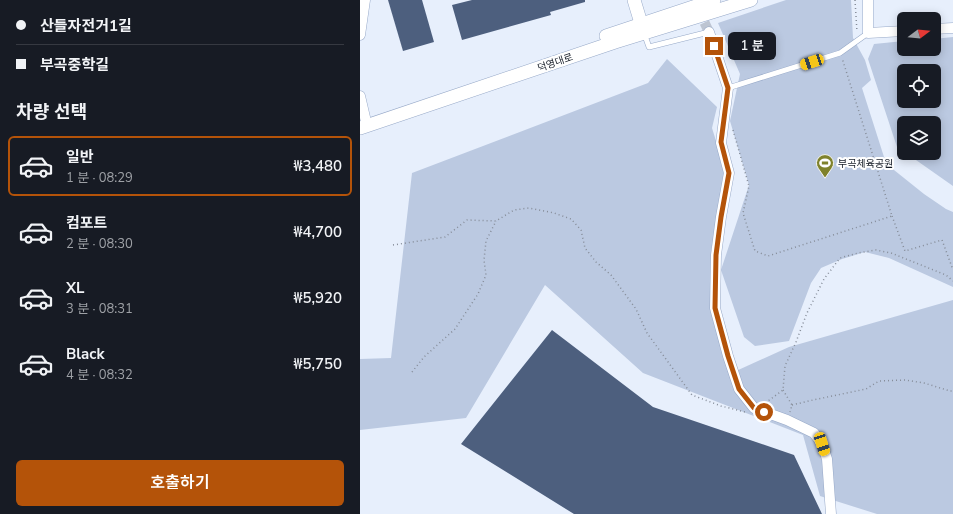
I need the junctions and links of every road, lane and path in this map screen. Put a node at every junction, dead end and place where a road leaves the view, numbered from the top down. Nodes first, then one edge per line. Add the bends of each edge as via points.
1 (365, 0) edge
2 (634, 0) edge
3 (714, 0) edge
4 (751, 0) edge
5 (855, 0) edge
6 (868, 0) edge
7 (953, 28) edge
8 (643, 29) junction
9 (941, 29) edge
10 (709, 32) joint
11 (897, 32) edge
12 (360, 35) edge
13 (864, 36) junction
14 (840, 53) junction
15 (728, 88) junction
16 (360, 96) edge
17 (363, 123) edge
18 (731, 126) dead end
19 (892, 216) junction
20 (496, 221) junction
21 (393, 245) dead end
22 (953, 270) edge
23 (953, 280) edge
24 (412, 372) dead end
25 (783, 390) junction
26 (953, 391) edge
27 (792, 406) junction
28 (746, 412) dead end
29 (764, 412) junction
30 (787, 420) junction
31 (831, 514) edge

1 - 12 street
2 - 8 street
3 - 8 street, 덕영대로
4 - 8 street, 덕영대로
5 - 13 path via 856,30
6 - 13 street
7 - 9 street
8 - 10 lane via 649,47
8 - 17 street, 덕영대로
10 - 15 street
11 - 13 street
13 - 14 lane
14 - 15 lane
14 - 19 path
15 - 29 street via 721,142 729,173 716,255 715,308 739,389 754,408
16 - 17 street
18 - 19 path via 749,186 743,213 755,251 768,256
19 - 22 path via 906,251 942,240
20 - 21 path via 468,220 445,237
20 - 24 path via 486,241 486,275 478,294 455,329 424,357
20 - 28 path via 514,210 529,208 571,219 581,230 585,248 611,275 636,309 647,333 692,395
23 - 25 path via 891,253 876,250 840,258 824,279 807,313 785,366
25 - 27 path
25 - 29 path via 768,401
26 - 27 path via 911,381 879,381 866,389
27 - 30 path
29 - 30 street
30 - 31 street via 814,433 822,444 827,459

